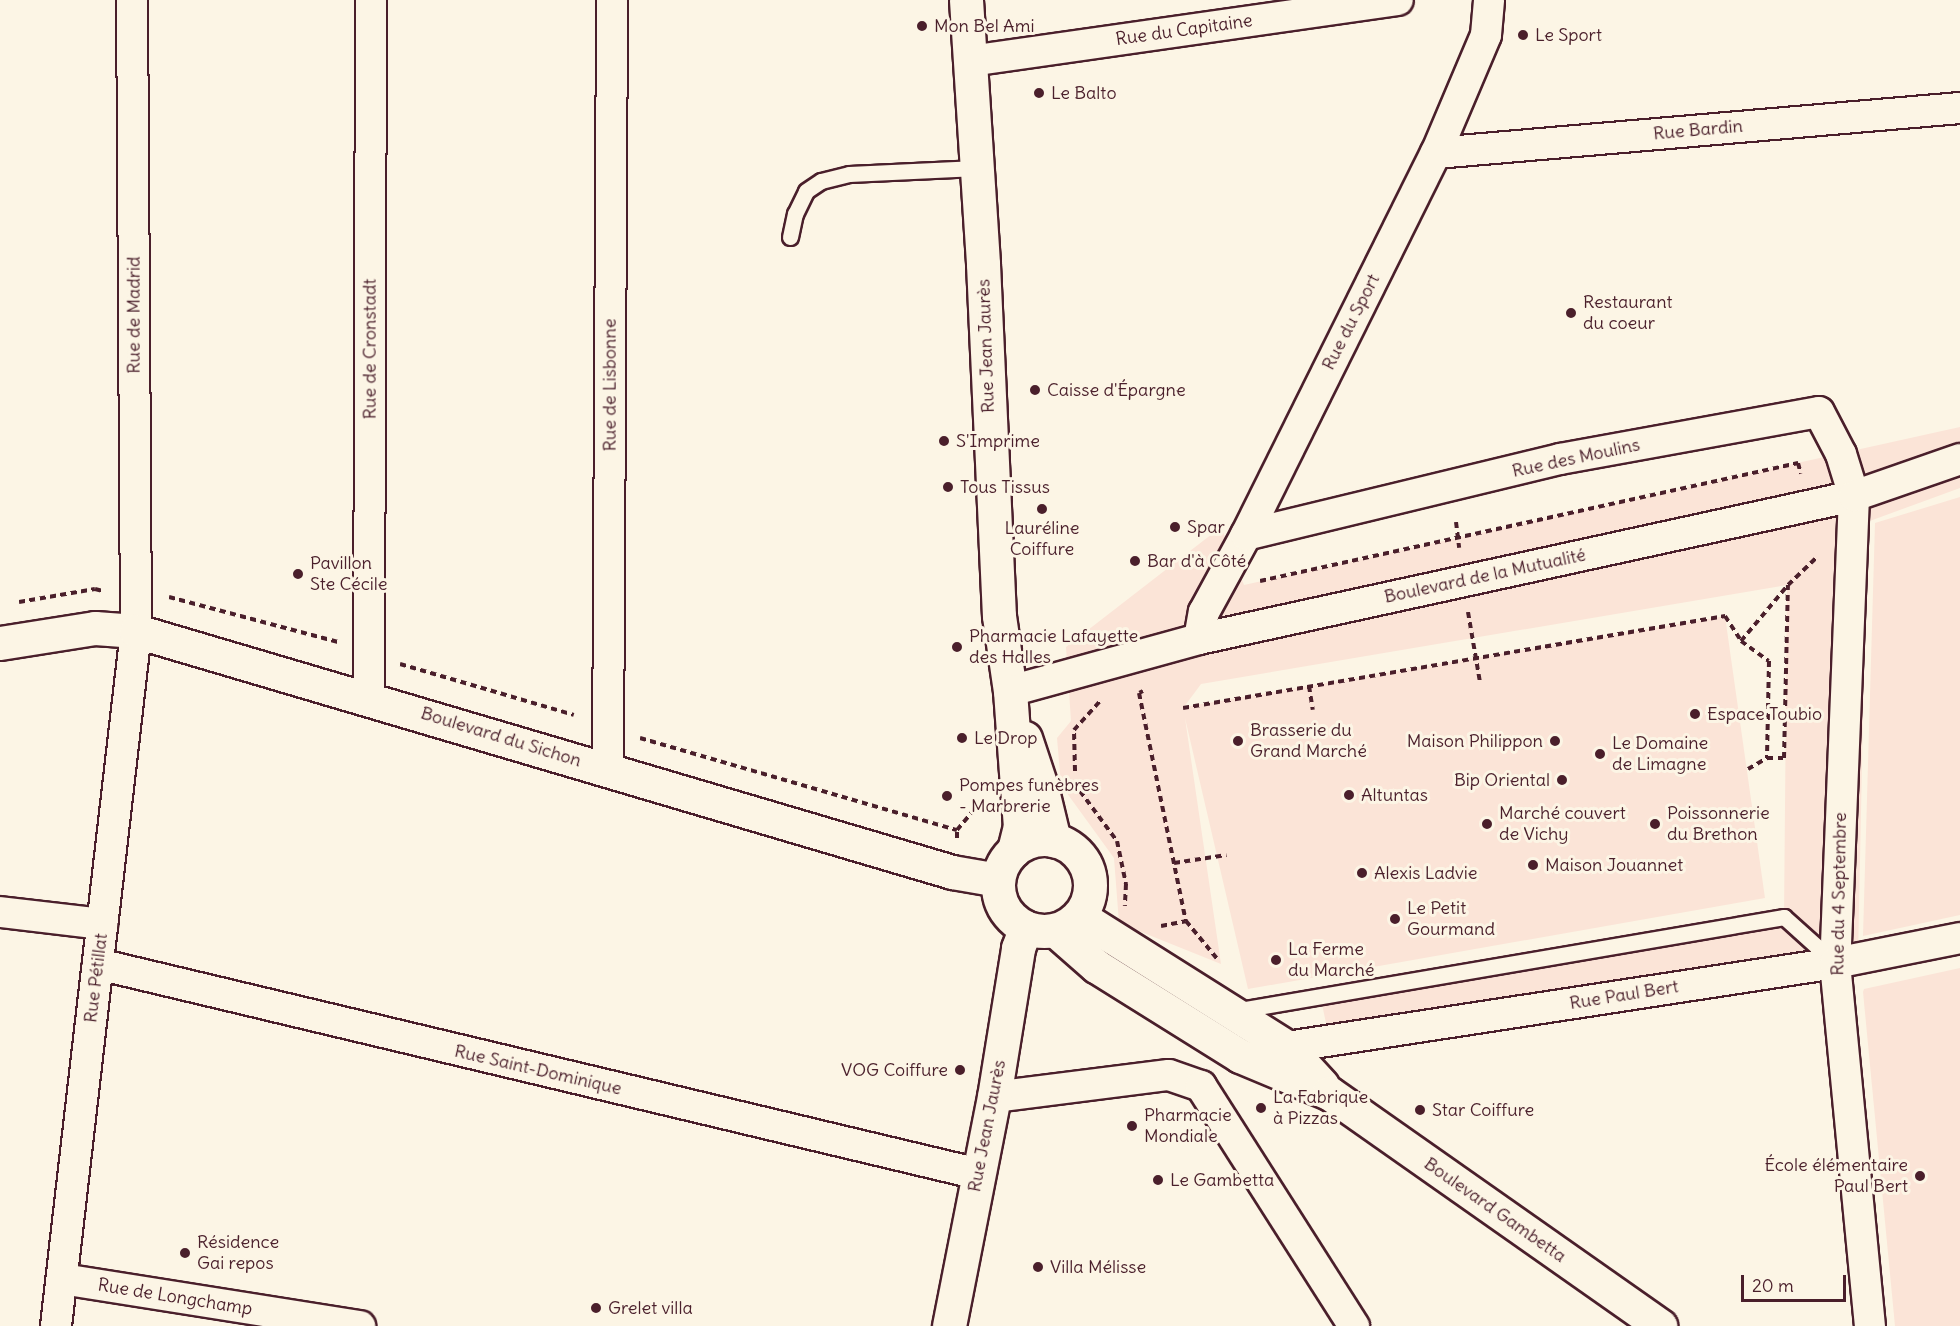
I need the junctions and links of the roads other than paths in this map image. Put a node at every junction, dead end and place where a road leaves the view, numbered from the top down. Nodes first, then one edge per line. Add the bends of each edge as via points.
1 (132, 0) edge
2 (371, 0) edge
3 (612, 0) edge
4 (966, 0) edge
5 (1398, 0) edge
6 (1489, 0) edge
7 (970, 61) junction
8 (1960, 108) edge
9 (1436, 153) junction
10 (977, 168) junction
11 (790, 237) dead end
12 (1960, 459) edge
13 (1854, 496) junction
14 (1246, 535) junction
15 (136, 616) junction
16 (1198, 639) junction
17 (0, 643) edge
18 (1010, 691) junction
19 (369, 698) junction
20 (608, 770) junction
21 (1054, 840) junction
22 (1014, 850) junction
23 (998, 880) junction
24 (0, 912) edge
25 (102, 924) junction
26 (1053, 924) junction
27 (1960, 938) edge
28 (1835, 963) junction
29 (98, 964) junction
30 (1232, 1012) junction
31 (1287, 1047) junction
32 (1329, 1094) junction
33 (994, 1097) junction
34 (979, 1174) junction
35 (62, 1279) junction
36 (56, 1326) edge
37 (360, 1326) edge
38 (948, 1326) edge
39 (1354, 1326) edge
40 (1660, 1326) edge
41 (1870, 1326) edge

1 - 15 street, Rue de Madrid
2 - 19 street, Rue de Cronstadt
3 - 20 street, Rue de Lisbonne
4 - 7 street, Rue Jean Jaurès
5 - 7 street, Rue du Capitaine
6 - 9 street, Rue du Sport via 1486,35
7 - 10 street, Rue Jean Jaurès
8 - 9 street, Rue Bardin
9 - 14 street, Rue du Sport
10 - 11 lane via 849,174 821,181 806,191
10 - 18 street, Rue Jean Jaurès via 999,616
12 - 13 street, Boulevard de la Mutualité
13 - 14 street, Rue des Moulins via 1841,454 1819,412 1560,459
13 - 16 street, Boulevard de la Mutualité
13 - 28 street, Rue du 4 Septembre
14 - 16 street, Rue du Sport via 1204,612
15 - 17 street, Boulevard du Sichon via 95,628
15 - 19 street, Boulevard du Sichon
15 - 25 street, Rue Pétillat
16 - 18 street, Boulevard de la Mutualité
18 - 21 street, Rue Jean Jaurès
18 - 22 street, Rue Jean Jaurès via 1020,826
19 - 20 street, Boulevard du Sichon
20 - 23 street, Boulevard du Sichon via 952,872
21 - 22 street via 1033,840
21 - 26 street via 1075,851 1087,867 1090,894
22 - 23 street via 1003,863
23 - 26 street via 1004,909
24 - 25 street
25 - 29 street, Rue Pétillat
26 - 30 street, Boulevard Gambetta
26 - 32 street, Boulevard Gambetta via 1096,966 1240,1056
26 - 33 street, Rue Jean Jaurès via 1018,948
27 - 28 street, Rue Paul Bert
28 - 30 lane via 1784,917
28 - 31 street, Rue Paul Bert
28 - 41 street, Rue du 4 Septembre
29 - 34 street, Rue Saint-Dominique
29 - 35 street, Rue Pétillat
30 - 31 street, Boulevard Gambetta
31 - 32 street, Boulevard Gambetta
32 - 40 street, Boulevard Gambetta
33 - 34 street, Rue Jean Jaurès
33 - 39 street via 1169,1075 1201,1086
34 - 38 street, Rue Jean Jaurès
35 - 36 street, Rue Pétillat
35 - 37 street, Rue de Longchamp

